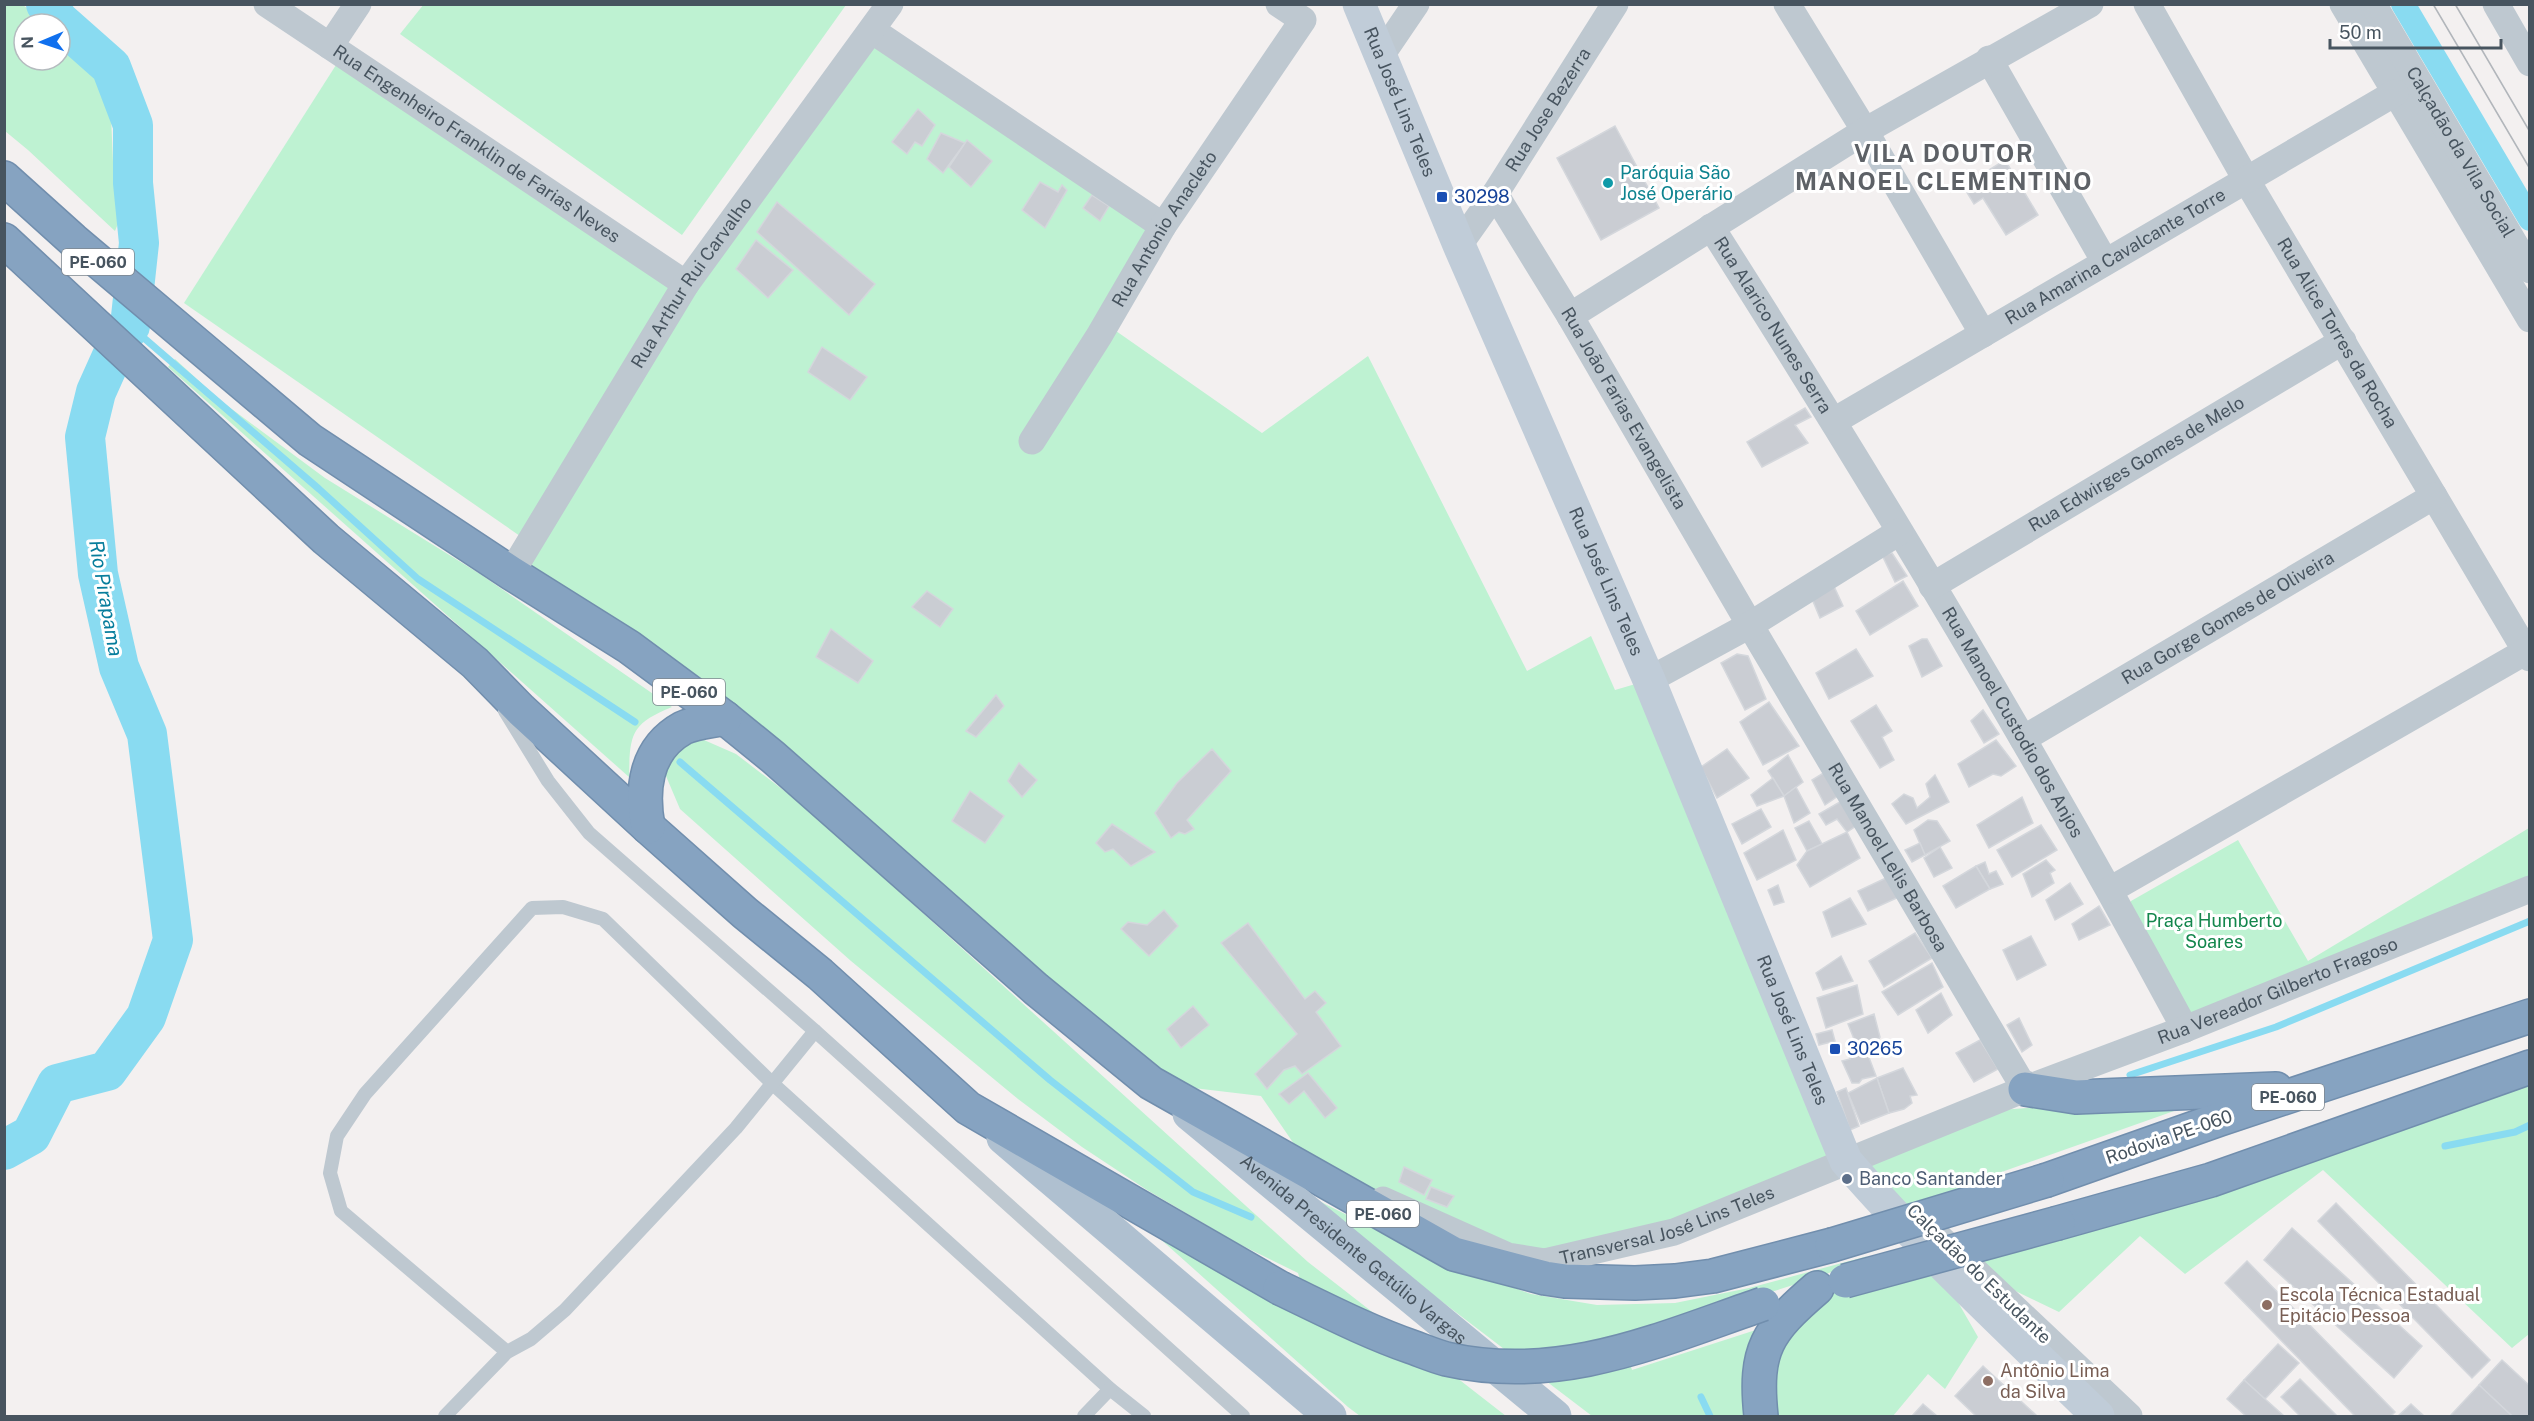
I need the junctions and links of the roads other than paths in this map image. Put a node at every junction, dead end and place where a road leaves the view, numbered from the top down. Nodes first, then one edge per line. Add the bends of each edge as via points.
1 (267, 4) edge
2 (358, 4) edge
3 (890, 4) edge
4 (1279, 4) edge
5 (1359, 4) edge
6 (1416, 4) edge
7 (1615, 4) edge
8 (1787, 4) edge
9 (2090, 4) edge
10 (2147, 4) edge
11 (2343, 4) edge
12 (2373, 4) edge
13 (2496, 4) edge
14 (2510, 4) edge
15 (873, 31) junction
16 (2529, 38) edge
17 (330, 46) junction
18 (1380, 57) junction
19 (1989, 60) junction
20 (2529, 63) edge
21 (2395, 93) junction
22 (1864, 131) junction
23 (4, 178) edge
24 (2247, 181) junction
25 (1495, 194) junction
26 (1163, 226) junction
27 (1711, 227) junction
28 (4, 240) edge
29 (1459, 245) junction
30 (2105, 262) junction
31 (2529, 270) edge
32 (686, 284) junction
33 (1570, 316) junction
34 (2529, 320) edge
35 (1983, 334) junction
36 (2343, 341) junction
37 (1834, 421) junction
38 (1032, 441) dead end
39 (2434, 496) junction
40 (1899, 532) junction
41 (511, 573) junction
42 (1932, 586) junction
43 (1750, 625) junction
44 (2528, 653) edge
45 (475, 663) junction
46 (1649, 680) junction
47 (725, 718) junction
48 (2023, 739) junction
49 (648, 827) junction
50 (2110, 890) junction
51 (2529, 890) edge
52 (2529, 1016) edge
53 (2185, 1029) junction
54 (815, 1031) junction
55 (2529, 1067) edge
56 (1151, 1083) junction
57 (773, 1084) junction
58 (2317, 1087) junction
59 (2025, 1089) junction
60 (968, 1107) junction
61 (1885, 1146) junction
62 (1846, 1161) junction
63 (1316, 1176) junction
64 (1831, 1285) junction
65 (507, 1352) junction
66 (1110, 1389) junction
67 (445, 1416) edge
68 (1084, 1416) edge
69 (1144, 1416) edge
70 (1243, 1416) edge
71 (1330, 1416) edge
72 (1555, 1416) edge
73 (1761, 1416) edge
74 (2098, 1416) edge
75 (2129, 1416) edge

1 - 17 street, Rua Engenheiro Franklin de Farias Neves
2 - 17 street
3 - 15 street, Rua Arthur Rui Carvalho
4 - 26 street, Rua Antonio Anacleto via 1304,20
5 - 18 street, Rua José Lins Teles
6 - 18 street
7 - 25 street, Rua Jose Bezerra
8 - 22 street
9 - 19 street
10 - 24 street, Rua Alice Torres da Rocha
11 - 21 street
12 - 31 street, Calçadão da Vila Social
13 - 20 street
14 - 16 street
15 - 26 street
15 - 32 street, Rua Arthur Rui Carvalho
17 - 32 street, Rua Engenheiro Franklin de Farias Neves
18 - 29 street, Rua José Lins Teles
19 - 22 street
19 - 30 street
21 - 24 street, Rua Amarina Cavalcante Torre
21 - 34 street
22 - 27 street
22 - 35 street
23 - 41 highway, PE-060 via 310,440
24 - 30 street, Rua Amarina Cavalcante Torre
24 - 36 street, Rua Alice Torres da Rocha
25 - 29 street, Rua Jose Bezerra
25 - 33 street, Rua João Farias Evangelista
26 - 38 street, Rua Antonio Anacleto
27 - 33 street
27 - 37 street, Rua Alarico Nunes Serra
28 - 45 highway, PE-060 via 326,539
29 - 46 street, Rua José Lins Teles
30 - 35 street, Rua Amarina Cavalcante Torre
32 - 41 street, Rua Arthur Rui Carvalho
33 - 43 street, Rua João Farias Evangelista
35 - 37 street, Rua Amarina Cavalcante Torre
36 - 39 street, Rua Alice Torres da Rocha
36 - 42 street, Rua Edwirges Gomes de Melo
37 - 40 street, Rua Manoel Custodio dos Anjos
39 - 44 street, Rua Alice Torres da Rocha
39 - 48 street, Rua Gorge Gomes de Oliveira
40 - 42 street, Rua Manoel Custodio dos Anjos
40 - 43 street
41 - 47 highway, PE-060 via 629,647
42 - 48 street, Rua Manoel Custodio dos Anjos
43 - 46 street
43 - 59 street, Rua Manoel Lelis Barbosa
44 - 50 street
45 - 49 highway, PE-060
45 - 54 lane via 548,781 589,833
46 - 62 street, Rua José Lins Teles
47 - 49 highway via 685,727 659,749 644,786
47 - 56 highway, PE-060 via 1036,989
48 - 50 street, Rua Manoel Custodio dos Anjos
49 - 60 highway, PE-060
50 - 53 street, Rua Manoel Custodio dos Anjos
51 - 53 street, Rua Vereador Gilberto Fragoso
52 - 58 highway, Rodovia PE-060 / PE-060
53 - 59 street, Rua Vereador Gilberto Fragoso
54 - 57 lane
54 - 70 lane
55 - 64 highway, PE-060, bridge via 2211,1180
56 - 63 highway, PE-060
56 - 72 main road, Avenida Presidente Getúlio Vargas
57 - 65 lane via 565,1310 531,1339
57 - 65 lane via 603,919 563,907 532,908 365,1094 337,1136 330,1173 341,1211
57 - 66 lane
58 - 59 highway via 2076,1097
58 - 63 highway, Rodovia PE-060 / PE-060, bridge via 2047,1180 1832,1245 1713,1276 1635,1283 1565,1281 1454,1254
59 - 61 street, Rua Vereador Gilberto Fragoso
60 - 64 highway, PE-060, bridge via 1280,1288 1371,1332 1446,1359 1552,1367 1614,1354
60 - 71 main road
61 - 62 street, Transversal José Lins Teles
61 - 75 street, Calçadão do Estudante via 1878,1171 1882,1181
62 - 63 street, Transversal José Lins Teles via 1674,1232 1545,1262 1508,1256 1395,1204
62 - 74 street, Rua José Lins Teles via 1950,1272
64 - 73 highway via 1783,1318 1762,1351 1758,1377
65 - 67 lane
66 - 68 lane
66 - 69 lane

